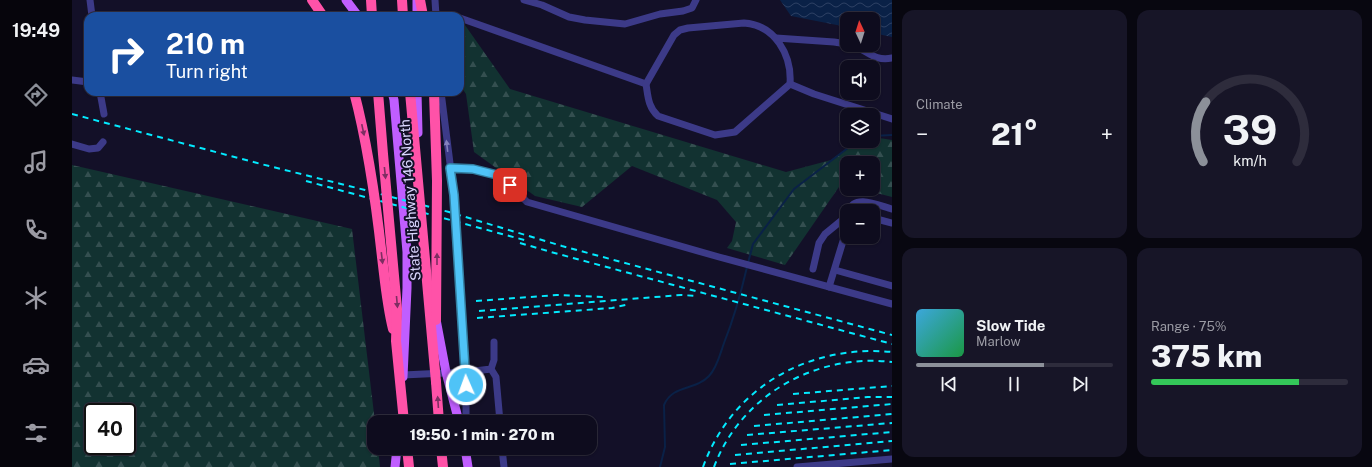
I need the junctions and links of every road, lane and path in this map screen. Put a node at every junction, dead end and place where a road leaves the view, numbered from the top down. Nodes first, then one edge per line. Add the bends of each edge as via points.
1 (90, 0) edge
2 (312, 0) edge
3 (346, 0) edge
4 (371, 0) edge
5 (402, 0) edge
6 (419, 0) edge
7 (435, 0) edge
8 (524, 0) edge
9 (696, 0) edge
10 (543, 2) edge
11 (92, 12) edge
12 (320, 12) edge
13 (355, 12) edge
14 (372, 12) edge
15 (403, 12) edge
16 (418, 12) edge
17 (422, 12) edge
18 (436, 12) edge
19 (464, 19) edge
20 (776, 38) junction
21 (840, 43) edge
22 (864, 52) edge
23 (892, 58) edge
24 (72, 80) edge
25 (84, 82) edge
26 (646, 84) junction
27 (790, 84) junction
28 (101, 96) edge
29 (355, 96) edge
30 (378, 96) edge
31 (393, 96) edge
32 (410, 96) edge
33 (417, 96) edge
34 (434, 96) edge
35 (441, 96) edge
36 (104, 114) dead end
37 (892, 119) edge
38 (103, 142) dead end
39 (72, 144) edge
40 (450, 168) junction
41 (852, 204) edge
42 (873, 204) edge
43 (880, 206) edge
44 (892, 210) edge
45 (880, 220) edge
46 (840, 222) edge
47 (892, 223) edge
48 (842, 244) edge
49 (813, 269) dead end
50 (835, 270) junction
51 (892, 286) edge
52 (829, 287) junction
53 (892, 304) edge
54 (396, 341) junction
55 (494, 342) dead end
56 (491, 369) junction
57 (446, 372) junction
58 (466, 372) junction
59 (403, 374) junction
60 (436, 382) junction
61 (400, 415) edge
62 (403, 415) edge
63 (438, 415) edge
64 (456, 415) edge
65 (466, 415) edge
66 (499, 415) edge
67 (396, 455) edge
68 (407, 455) edge
69 (442, 455) edge
70 (467, 455) edge
71 (503, 455) edge
72 (892, 459) edge
73 (395, 467) edge
74 (408, 467) edge
75 (443, 467) edge
76 (468, 467) edge
77 (504, 467) edge
78 (797, 467) edge

1 - 11 street
2 - 12 highway
3 - 13 main road
4 - 14 highway
5 - 15 highway
6 - 16 main road
6 - 17 highway
7 - 18 street
8 - 10 street
9 - 10 street via 692,8 625,24 569,17
19 - 26 street
20 - 21 street
20 - 26 street via 763,28 744,23 680,30 674,35
20 - 27 street via 786,56 791,75
22 - 23 street via 874,58
24 - 25 street
26 - 27 street via 650,106 658,116 715,135 735,132
27 - 37 street
28 - 36 street
29 -> 54 highway, bridge via 367,154 388,308
30 -> 54 highway, bridge via 397,309
31 - 59 main road, State Highway 146 North via 407,252 408,288
32 - 60 highway, bridge
33 - 57 main road, State Highway 146 North via 425,259
60 -> 34 highway, bridge via 437,181
40 -> 35 street
38 - 39 street via 98,148 89,149
40 - 52 street via 473,169 501,176 527,202
40 - 58 street
41 - 42 street via 860,201
43 - 44 street
45 - 47 street
46 - 49 street via 825,234 819,243
48 - 50 street
50 - 51 street
50 - 52 street
52 - 53 street
54 - 62 highway, bridge
55 - 56 street
56 - 58 street
56 - 66 street via 496,377
57 - 58 street
57 - 59 street
57 - 64 main road, State Highway 146 North
58 - 65 street
59 - 61 main road, State Highway 146 North
63 -> 60 highway
67 - 73 main road
68 - 74 highway
69 - 75 highway
70 - 76 main road
71 - 77 street
72 - 78 street

